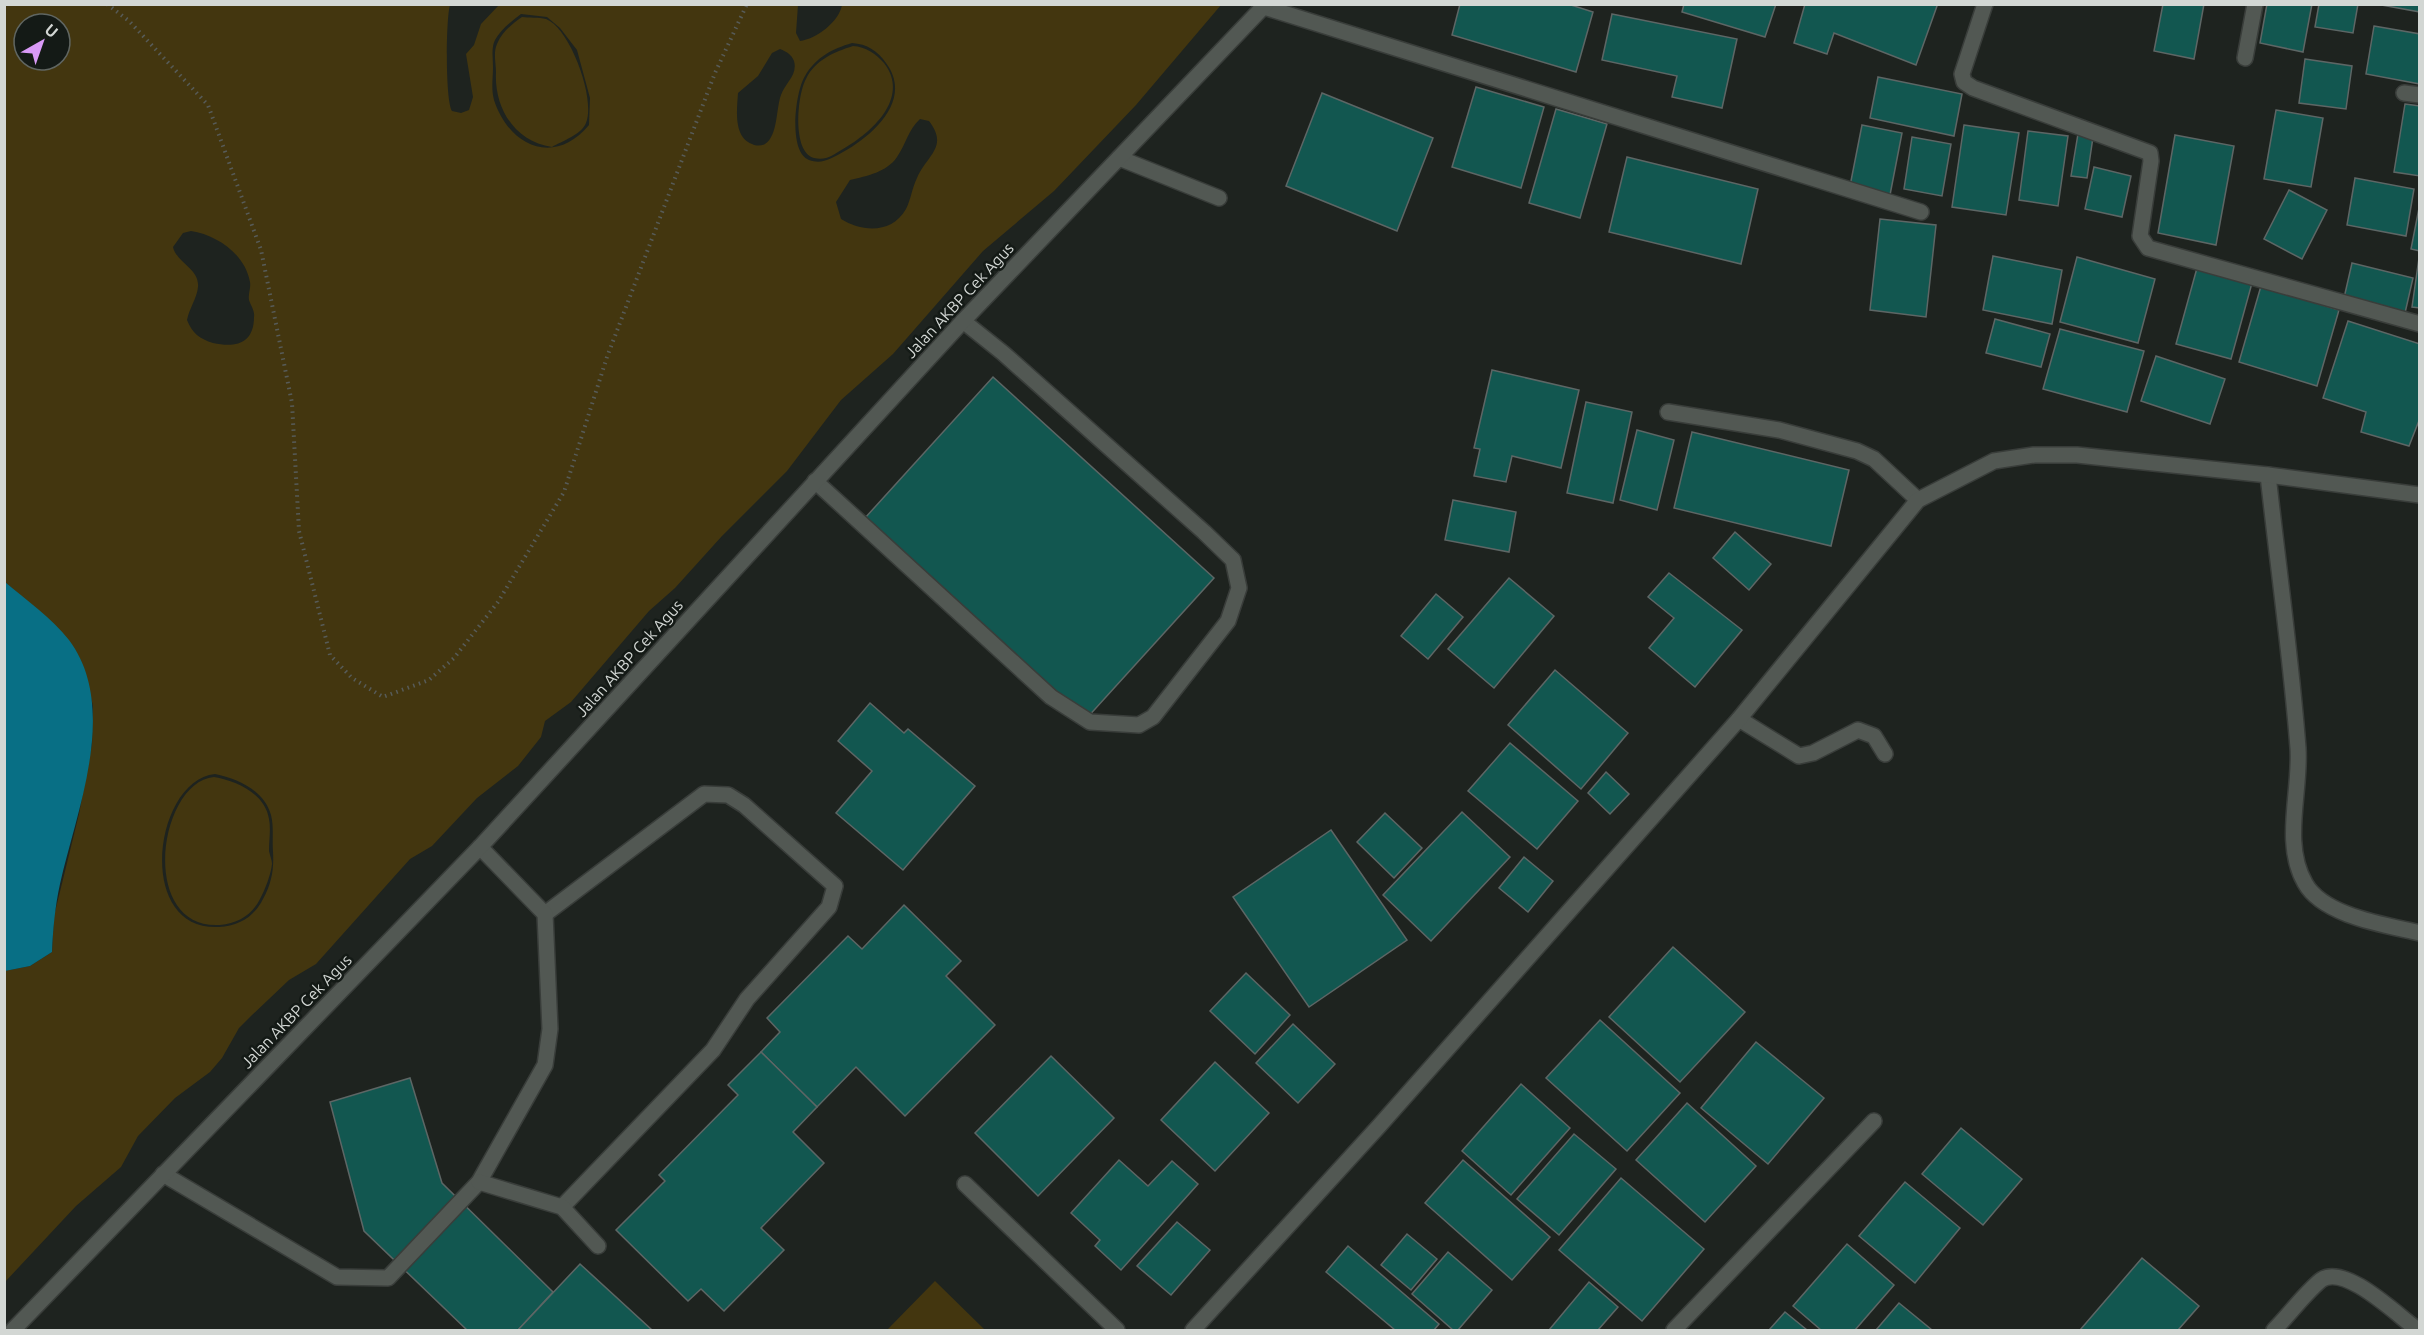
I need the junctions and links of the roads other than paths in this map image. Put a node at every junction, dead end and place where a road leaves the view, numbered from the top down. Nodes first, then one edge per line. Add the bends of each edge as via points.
1 (1985, 4) edge
2 (2255, 4) edge
3 (1265, 6) edge
4 (2245, 58) dead end
5 (2404, 93) dead end
6 (2420, 95) edge
7 (1119, 158) junction
8 (1219, 198) dead end
9 (1921, 212) dead end
10 (963, 321) junction
11 (2420, 324) edge
12 (1668, 412) dead end
13 (2268, 475) junction
14 (815, 481) junction
15 (2420, 495) edge
16 (1918, 500) junction
17 (1739, 719) junction
18 (1885, 754) dead end
19 (480, 847) junction
20 (545, 914) junction
21 (2420, 933) edge
22 (1874, 1121) dead end
23 (163, 1174) junction
24 (479, 1182) junction
25 (965, 1184) dead end
26 (562, 1207) junction
27 (598, 1246) dead end
28 (13, 1330) edge
29 (1117, 1330) edge
30 (1193, 1330) edge
31 (1674, 1330) edge
32 (2274, 1330) edge
33 (2418, 1330) edge

1 - 11 street via 1962,78 1972,88 2150,153 2140,236 2152,251
2 - 4 street
3 - 7 street, Jalan AKBP Cek Agus
3 - 9 street
5 - 6 street
7 - 8 street
7 - 10 street, Jalan AKBP Cek Agus
10 - 14 street, Jalan AKBP Cek Agus
10 - 14 street via 1233,560 1239,588 1228,621 1153,717 1139,725 1090,722 1051,697
12 - 16 street via 1779,430 1857,451 1874,459
13 - 15 street
13 - 16 street via 2077,455 2034,455 1994,461
13 - 21 street via 2298,750 2294,833 2297,864 2306,885 2337,910
14 - 19 street, Jalan AKBP Cek Agus
16 - 17 street
17 - 18 street via 1799,756 1857,730 1874,736
17 - 30 street
19 - 20 street
19 - 23 street, Jalan AKBP Cek Agus
20 - 24 street via 550,1029 545,1065
20 - 26 street via 704,794 728,795 744,806 835,886 829,907 747,999 713,1050
22 - 31 street
23 - 24 street via 338,1276 388,1278
23 - 28 street, Jalan AKBP Cek Agus
24 - 26 street
25 - 29 street
26 - 27 street
32 - 33 street via 2322,1279 2336,1275 2353,1281

